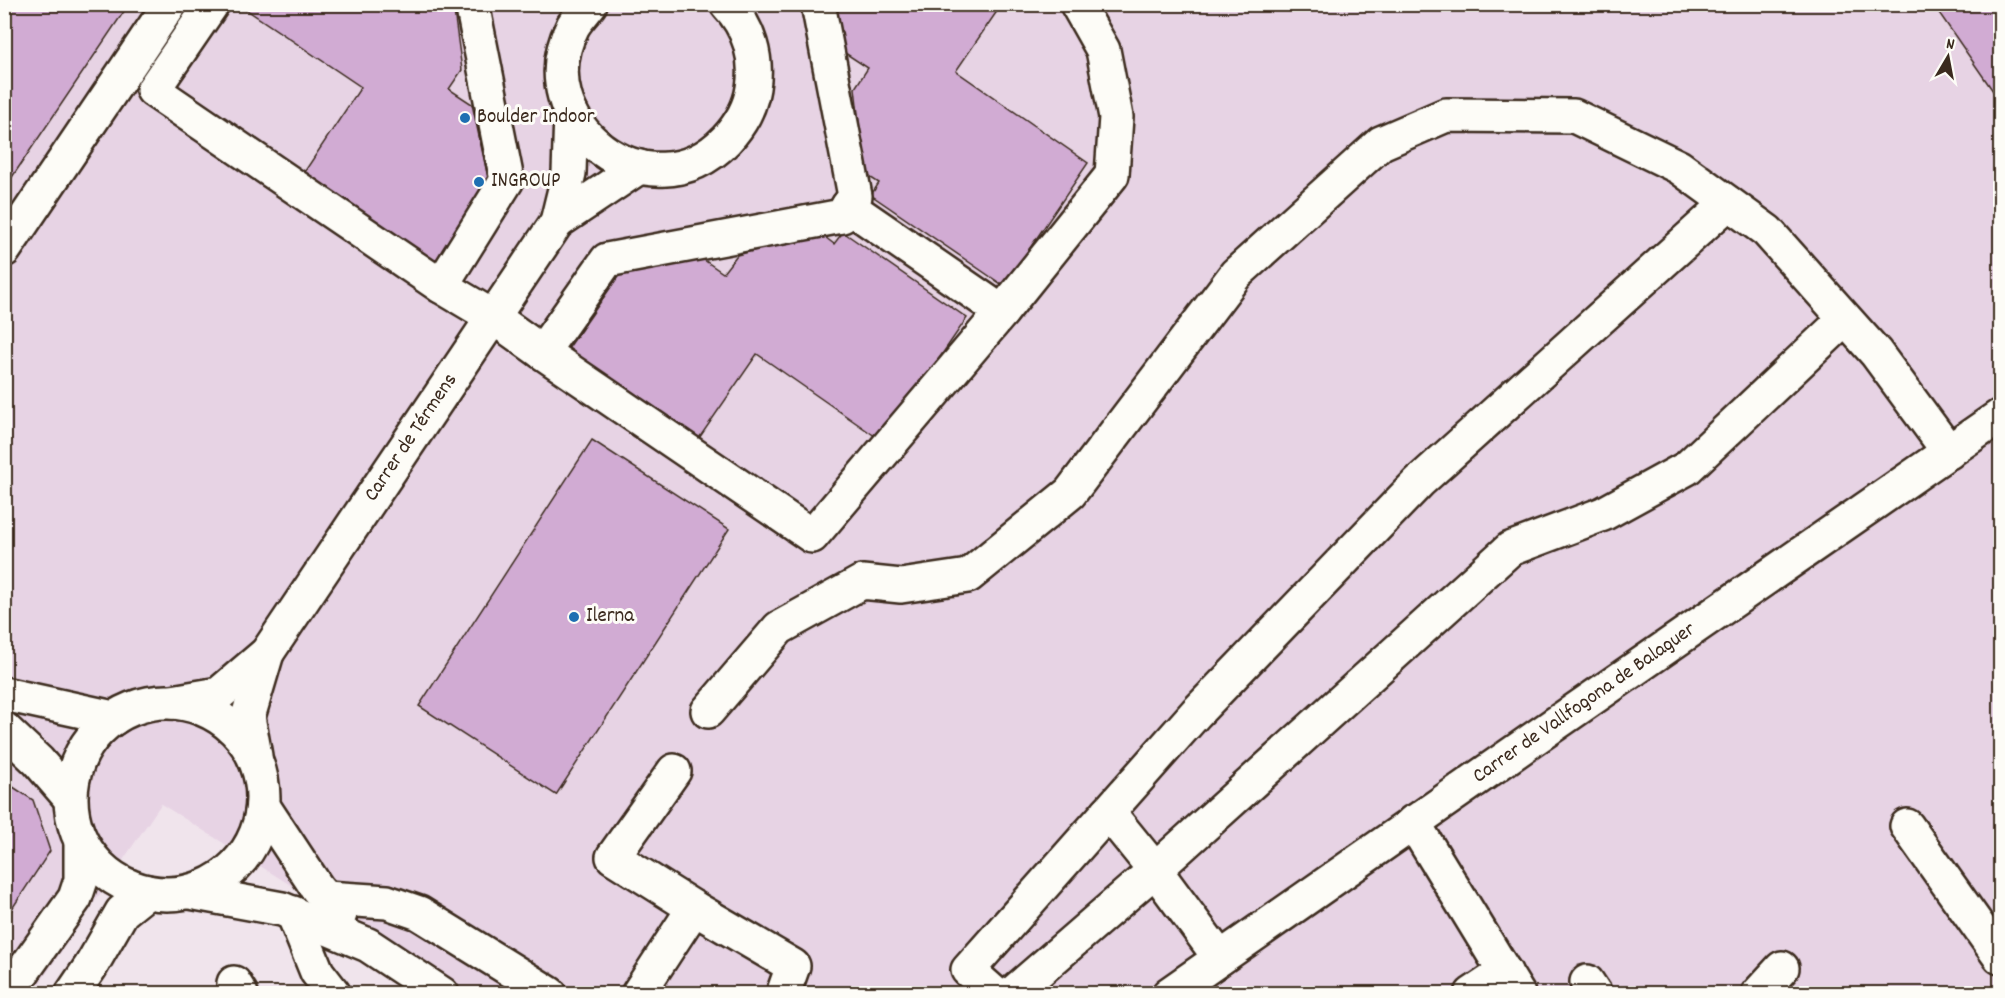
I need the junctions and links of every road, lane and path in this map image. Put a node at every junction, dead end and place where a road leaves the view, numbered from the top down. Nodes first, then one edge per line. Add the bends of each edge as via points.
1 (170, 4) edge
2 (212, 4) edge
3 (472, 4) edge
4 (590, 4) edge
5 (818, 4) edge
6 (1077, 4) edge
7 (734, 8) edge
8 (571, 113) junction
9 (639, 167) junction
10 (1728, 203) junction
11 (848, 206) junction
12 (556, 222) junction
13 (4, 250) edge
14 (441, 286) junction
15 (1002, 312) junction
16 (493, 317) junction
17 (1845, 319) junction
18 (542, 352) junction
19 (2001, 416) edge
20 (1949, 452) junction
21 (267, 653) junction
22 (4, 694) edge
23 (172, 702) junction
24 (708, 711) dead end
25 (114, 718) junction
26 (4, 729) edge
27 (256, 762) junction
28 (674, 771) dead end
29 (70, 798) junction
30 (263, 806) junction
31 (1108, 812) junction
32 (1413, 822) junction
33 (1907, 826) dead end
34 (81, 842) junction
35 (1155, 870) junction
36 (147, 892) junction
37 (190, 892) junction
38 (326, 898) junction
39 (694, 908) junction
40 (292, 913) junction
41 (368, 945) junction
42 (2001, 957) edge
43 (1220, 958) junction
44 (1782, 968) dead end
45 (1511, 983) edge
46 (7, 993) edge
47 (72, 993) edge
48 (334, 993) edge
49 (442, 993) edge
50 (550, 993) edge
51 (638, 993) edge
52 (783, 993) edge
53 (995, 993) edge
54 (1012, 993) edge
55 (1169, 993) edge
56 (1472, 993) edge
57 (1758, 993) edge

1 - 13 street
2 - 14 street via 153,90
3 - 14 street via 507,180
4 - 8 street via 573,26 563,54 562,84
5 - 11 street via 855,196
6 - 15 street via 1103,50 1116,117 1112,175
7 - 9 street via 751,42 756,71 752,101 738,128 717,150 691,164 661,169
8 - 9 street via 586,136 606,154
8 - 12 street, Carrer de Térmens via 569,173
9 - 12 street, Carrer de Térmens
10 - 17 street via 1767,231
10 - 24 street via 1679,166 1574,116 1446,115 1381,143 1236,274 1070,493 968,576 901,586 862,582 779,628
10 - 31 street via 1419,482 1196,713
11 - 15 street
11 - 18 street via 842,216 607,260
12 - 16 street, Carrer de Térmens
14 - 16 street
15 - 18 street via 812,536
16 - 18 street
16 - 21 street, Carrer de Térmens
17 - 20 street via 1876,353
17 - 35 street via 1687,468 1603,514 1510,549
19 - 20 street, Carrer de Vallfogona de Balaguer
20 - 32 street, Carrer de Vallfogona de Balaguer
21 - 23 street, Carrer de Térmens via 219,694
21 - 27 street, Carrer de Térmens via 248,717
22 - 25 street
23 - 25 street via 142,705
23 - 27 street via 199,707 223,720 243,739
25 - 29 street via 91,739 75,767
26 - 29 street
27 - 30 street
28 - 39 street via 613,857
29 - 34 street
30 - 37 street via 256,835 240,861 218,880
30 - 38 street
31 - 35 street
31 - 53 street via 968,970
32 - 43 street, Carrer de Vallfogona de Balaguer
32 - 45 street
33 - 42 street
34 - 36 street via 98,866 121,883
34 - 46 street via 81,880 75,898
35 - 43 street
35 - 54 street
36 - 37 street
36 - 47 street via 122,912
37 - 40 street
38 - 41 street
38 - 50 street via 387,902 419,913
39 - 51 street
39 - 52 street via 793,966
40 - 41 street
40 - 48 street via 317,972
41 - 49 street
43 - 55 street, Carrer de Vallfogona de Balaguer
44 - 57 street
45 - 56 street

